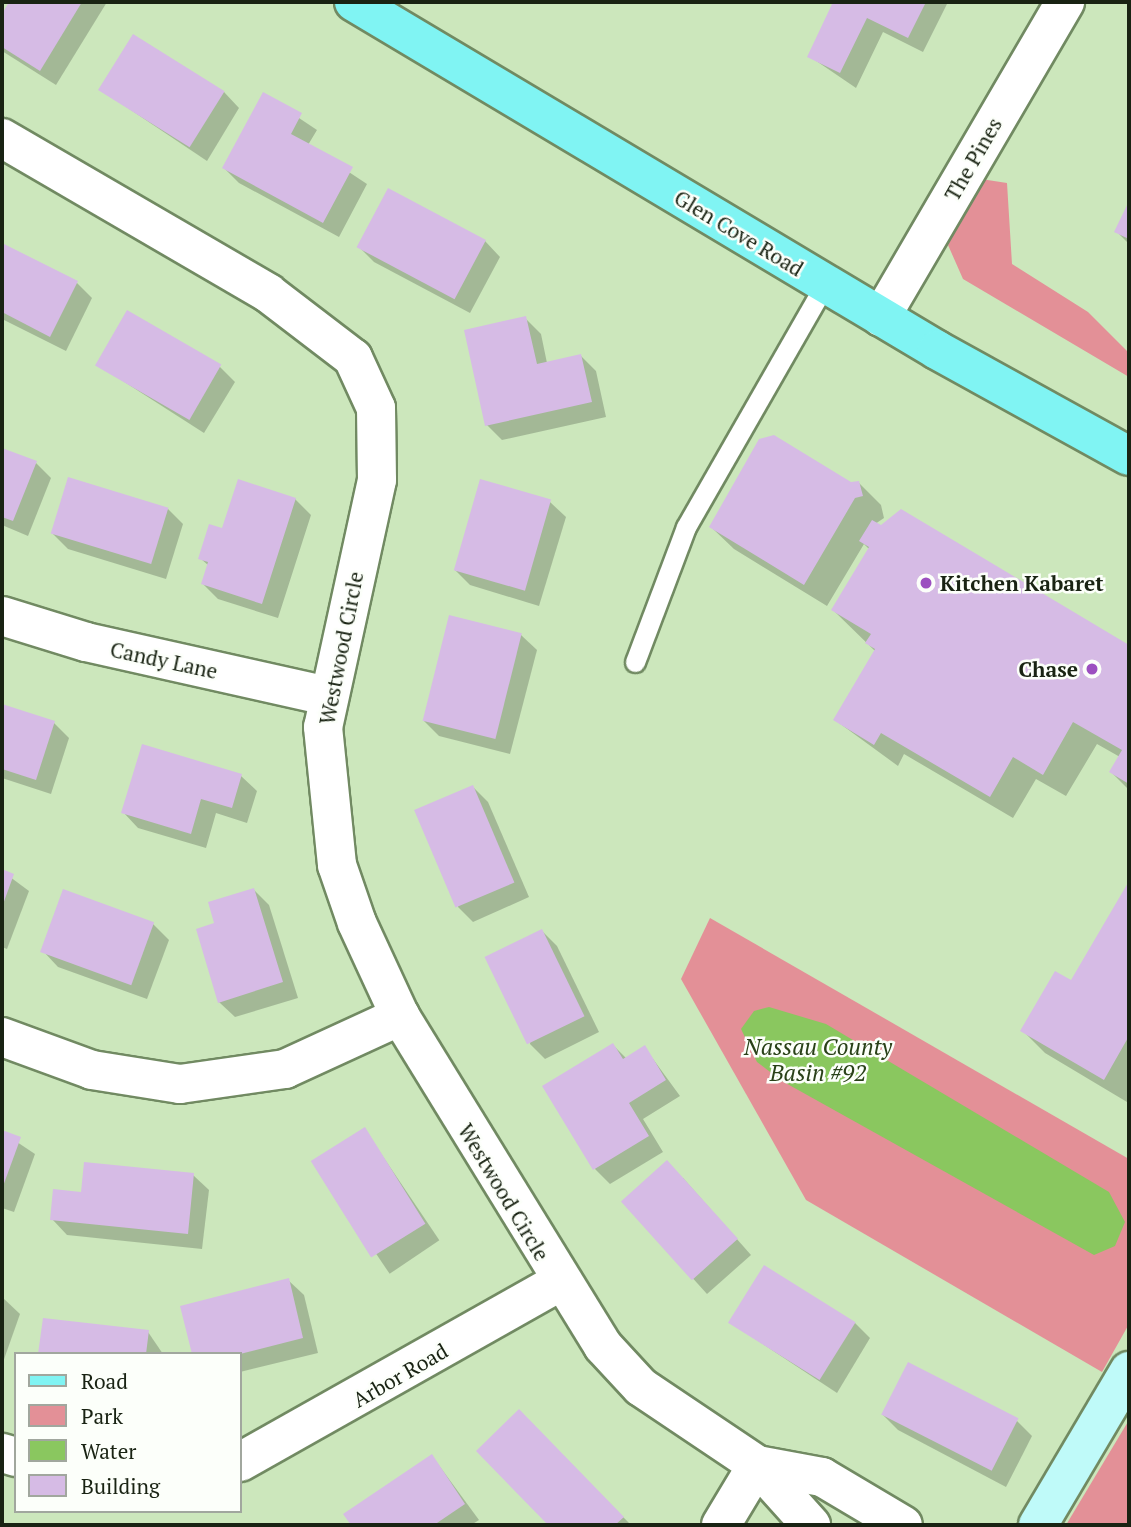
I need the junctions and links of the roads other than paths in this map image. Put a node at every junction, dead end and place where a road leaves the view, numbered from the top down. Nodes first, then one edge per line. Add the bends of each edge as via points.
1 (354, 2) edge
2 (1065, 2) edge
3 (2, 138) edge
4 (825, 284) junction
5 (881, 317) junction
6 (1129, 456) edge
7 (2, 616) edge
8 (635, 662) dead end
9 (328, 696) junction
10 (400, 1016) junction
11 (2, 1037) edge
12 (558, 1283) junction
13 (1129, 1371) edge
14 (242, 1461) edge
15 (757, 1465) junction
16 (721, 1525) edge
17 (811, 1525) edge
18 (903, 1525) edge
19 (1038, 1525) edge

1 - 4 main road, Glen Cove Road
2 - 5 street, The Pines
3 - 9 street, Westwood Circle via 268,293 353,358 376,408 377,480
4 - 5 main road, Glen Cove Road
4 - 8 lane via 686,527
5 - 6 main road, Glen Cove Road
7 - 9 street, Candy Lane via 86,642
9 - 10 street, Westwood Circle via 323,727 337,865
10 - 11 street via 285,1069 180,1084 92,1070
10 - 12 street, Westwood Circle
12 - 14 street, Arbor Road
12 - 15 street, Westwood Circle via 641,1387
13 - 19 main road
15 - 16 street
15 - 17 street, Westwood Circle
15 - 18 street, Westwood Circle via 822,1477

